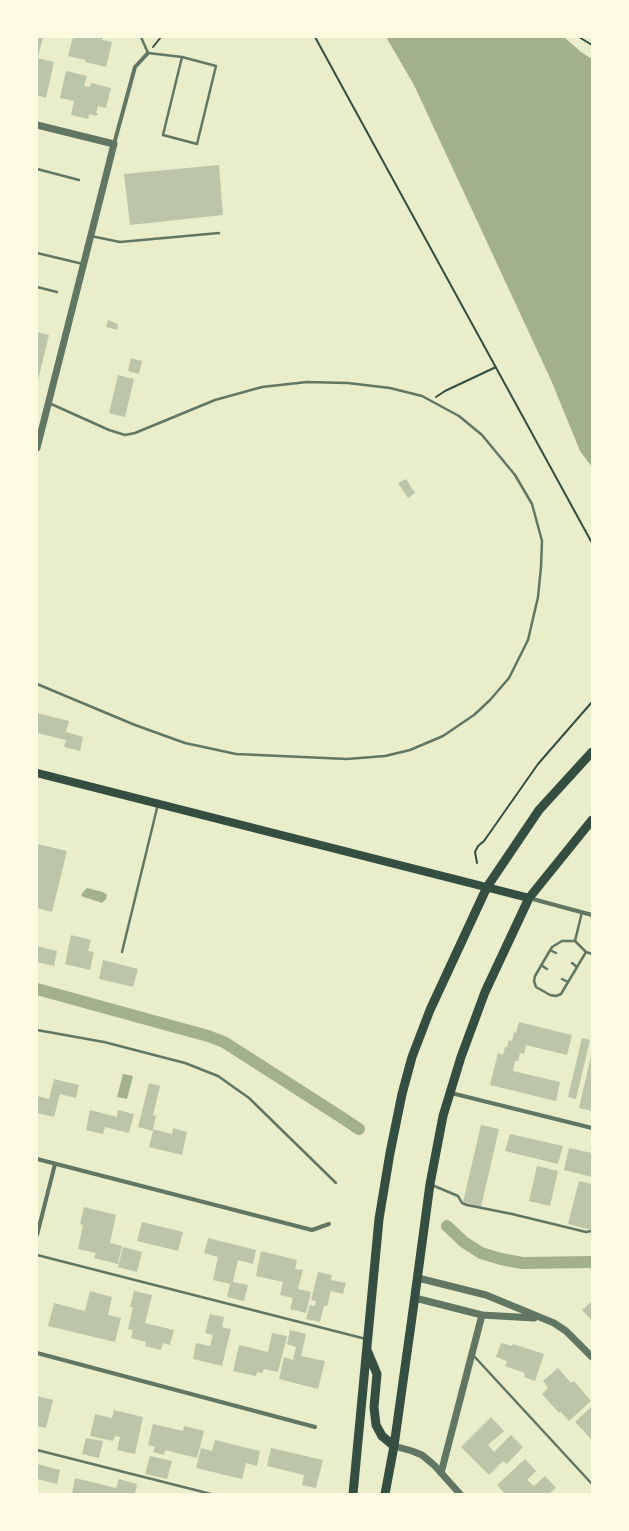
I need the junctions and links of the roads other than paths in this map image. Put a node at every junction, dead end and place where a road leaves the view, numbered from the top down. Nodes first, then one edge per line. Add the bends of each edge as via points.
1 (141, 37) edge
2 (148, 53) junction
3 (182, 57) junction
4 (37, 125) edge
5 (114, 144) junction
6 (37, 169) edge
7 (80, 180) dead end
8 (219, 233) dead end
9 (91, 236) junction
10 (37, 253) edge
11 (84, 264) junction
12 (37, 287) edge
13 (56, 292) dead end
14 (49, 403) junction
15 (37, 448) edge
16 (37, 684) edge
17 (592, 752) edge
18 (37, 773) edge
19 (158, 804) junction
20 (592, 820) edge
21 (487, 887) junction
22 (529, 898) junction
23 (582, 912) junction
24 (592, 915) edge
25 (576, 941) junction
26 (550, 950) junction
27 (122, 952) dead end
28 (586, 952) junction
29 (556, 953) dead end
30 (592, 954) edge
31 (572, 964) dead end
32 (541, 965) junction
33 (577, 967) junction
34 (547, 969) dead end
35 (562, 979) dead end
36 (568, 982) junction
37 (37, 1030) edge
38 (450, 1093) junction
39 (592, 1128) edge
40 (37, 1159) edge
41 (55, 1164) junction
42 (336, 1183) dead end
43 (430, 1184) junction
44 (329, 1224) dead end
45 (592, 1231) edge
46 (37, 1235) edge
47 (37, 1255) edge
48 (418, 1278) junction
49 (415, 1298) junction
50 (482, 1315) junction
51 (540, 1319) junction
52 (368, 1339) junction
53 (367, 1349) junction
54 (37, 1353) edge
55 (472, 1354) junction
56 (592, 1357) edge
57 (315, 1427) dead end
58 (394, 1446) junction
59 (37, 1450) edge
60 (441, 1473) junction
61 (592, 1484) edge
62 (212, 1494) edge
63 (353, 1494) edge
64 (385, 1494) edge
65 (460, 1494) edge

1 - 2 lane
2 - 3 lane
2 - 5 street via 135,67
3 - 3 lane via 216,66 197,144 163,134
4 - 5 street
5 - 9 street
6 - 7 lane
8 - 9 lane via 120,242
9 - 11 street
10 - 11 lane
11 - 14 street
12 - 13 lane
14 - 15 street
14 - 16 lane via 125,435 215,400 262,387 307,382 348,383 390,388 422,396 459,416 482,435 515,475 532,504 542,541 538,597 528,640 509,678 474,715 443,736 410,750 385,756 347,759 236,754 185,743
17 - 21 main road via 539,810
18 - 19 main road
19 - 21 main road
19 - 27 lane
20 - 22 main road
21 - 22 main road
21 - 52 main road via 430,1010 412,1057 383,1190
22 - 23 street
22 - 38 main road via 485,992
23 - 24 street
23 - 25 lane
25 - 26 lane via 562,941
25 - 28 lane
26 - 29 lane
26 - 32 lane
28 - 30 lane
28 - 33 lane
31 - 33 lane
32 - 34 lane
32 - 36 lane via 534,981 536,986 550,995 561,994
33 - 36 lane
35 - 36 lane
37 - 42 lane via 104,1042 185,1063 218,1076 249,1098
38 - 39 street
38 - 43 main road
40 - 41 street
41 - 44 street via 312,1230
41 - 46 street
43 - 45 lane via 458,1196 467,1205 586,1232
43 - 48 main road
47 - 52 lane
48 - 49 main road
48 - 51 street via 486,1296
49 - 50 street
49 - 58 main road
50 - 51 street
50 - 55 street
51 - 56 street via 566,1331
52 - 53 main road
53 - 58 main road via 377,1374 374,1407 376,1425 382,1436
53 - 63 main road
54 - 57 street
55 - 60 street
55 - 61 lane
58 - 60 street via 422,1456
58 - 64 main road
59 - 62 lane
60 - 65 street

